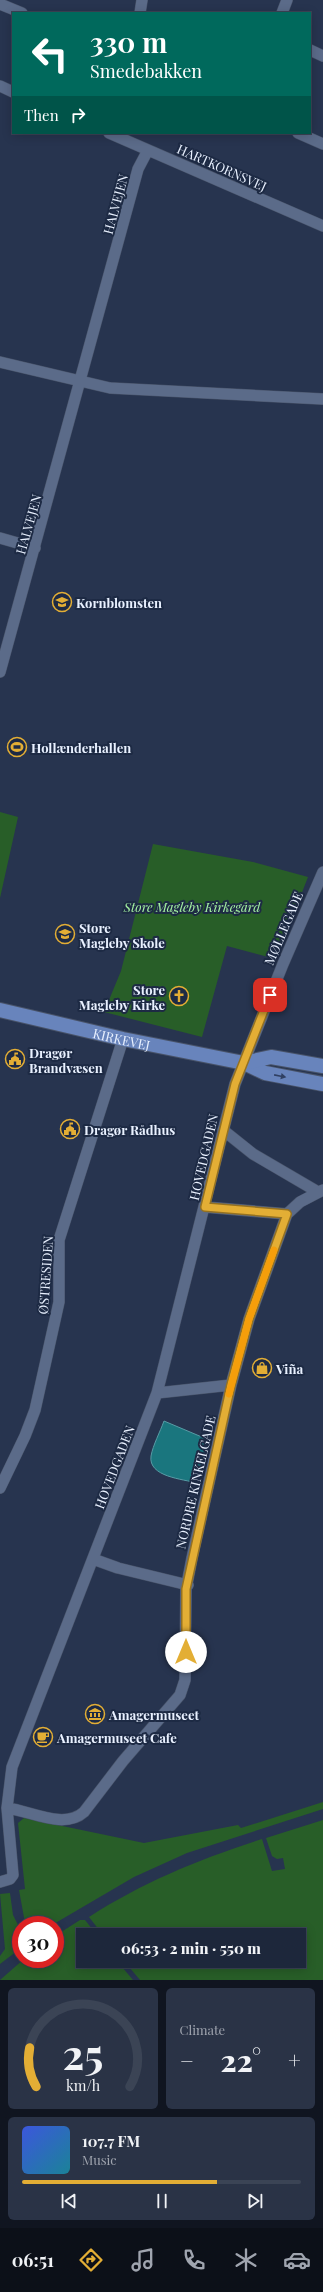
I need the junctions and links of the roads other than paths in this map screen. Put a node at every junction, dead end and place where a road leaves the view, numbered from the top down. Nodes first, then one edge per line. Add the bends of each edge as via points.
1 (142, 0) edge
2 (287, 0) edge
3 (1, 3) edge
4 (20, 12) edge
5 (140, 12) edge
6 (282, 12) edge
7 (311, 50) edge
8 (323, 56) edge
9 (0, 86) edge
10 (12, 92) edge
11 (111, 134) edge
12 (300, 134) edge
13 (323, 144) edge
14 (148, 150) junction
15 (323, 226) edge
16 (0, 362) edge
17 (81, 382) junction
18 (323, 399) edge
19 (0, 538) edge
20 (35, 548) junction
21 (0, 672) edge
22 (323, 872) edge
23 (0, 1010) edge
24 (124, 1039) junction
25 (244, 1063) junction
26 (323, 1066) edge
27 (323, 1084) edge
28 (223, 1130) junction
29 (320, 1191) edge
30 (205, 1207) junction
31 (287, 1214) junction
32 (231, 1385) junction
33 (157, 1393) junction
34 (0, 1488) edge
35 (93, 1559) junction
36 (188, 1585) junction
37 (7, 1808) junction
38 (0, 1882) edge

1 - 5 street
2 - 6 street
3 - 4 street
7 - 8 street
9 - 10 street
11 - 14 street, HARTKORNSVEJ
12 - 13 street
14 - 15 street, HARTKORNSVEJ
14 - 17 street, HALVEJEN via 138,169
16 - 17 street
17 - 18 street via 110,388
17 - 20 street, HALVEJEN
19 - 20 street
20 - 21 street, HALVEJEN
22 - 25 street, MØLLEGADE
23 - 24 main road, KIRKEVEJ
24 - 25 main road, KIRKEVEJ
24 - 34 street, ØSTRESIDEN via 59,1240 60,1302 35,1410
25 - 26 main road via 270,1057
25 -> 27 main road via 265,1073
25 - 28 street, HOVEDGADEN via 235,1084
28 - 29 street via 253,1154
28 - 30 street, HOVEDGADEN
29 - 31 street, NORDRE KINKELGADE via 300,1202
30 - 31 street
30 - 33 street, HOVEDGADEN
31 - 32 street, NORDRE KINKELGADE via 249,1319
32 - 33 street
32 - 36 street, NORDRE KINKELGADE
33 - 35 street, HOVEDGADEN
35 - 36 street via 118,1568
35 - 37 street, HOVEDGADEN via 12,1767
36 - 37 street, NORDRE KINKELGADE via 185,1680 180,1695 169,1710 122,1761 77,1818 61,1820
37 - 38 street, HOVEDGADEN via 13,1875 10,1879

